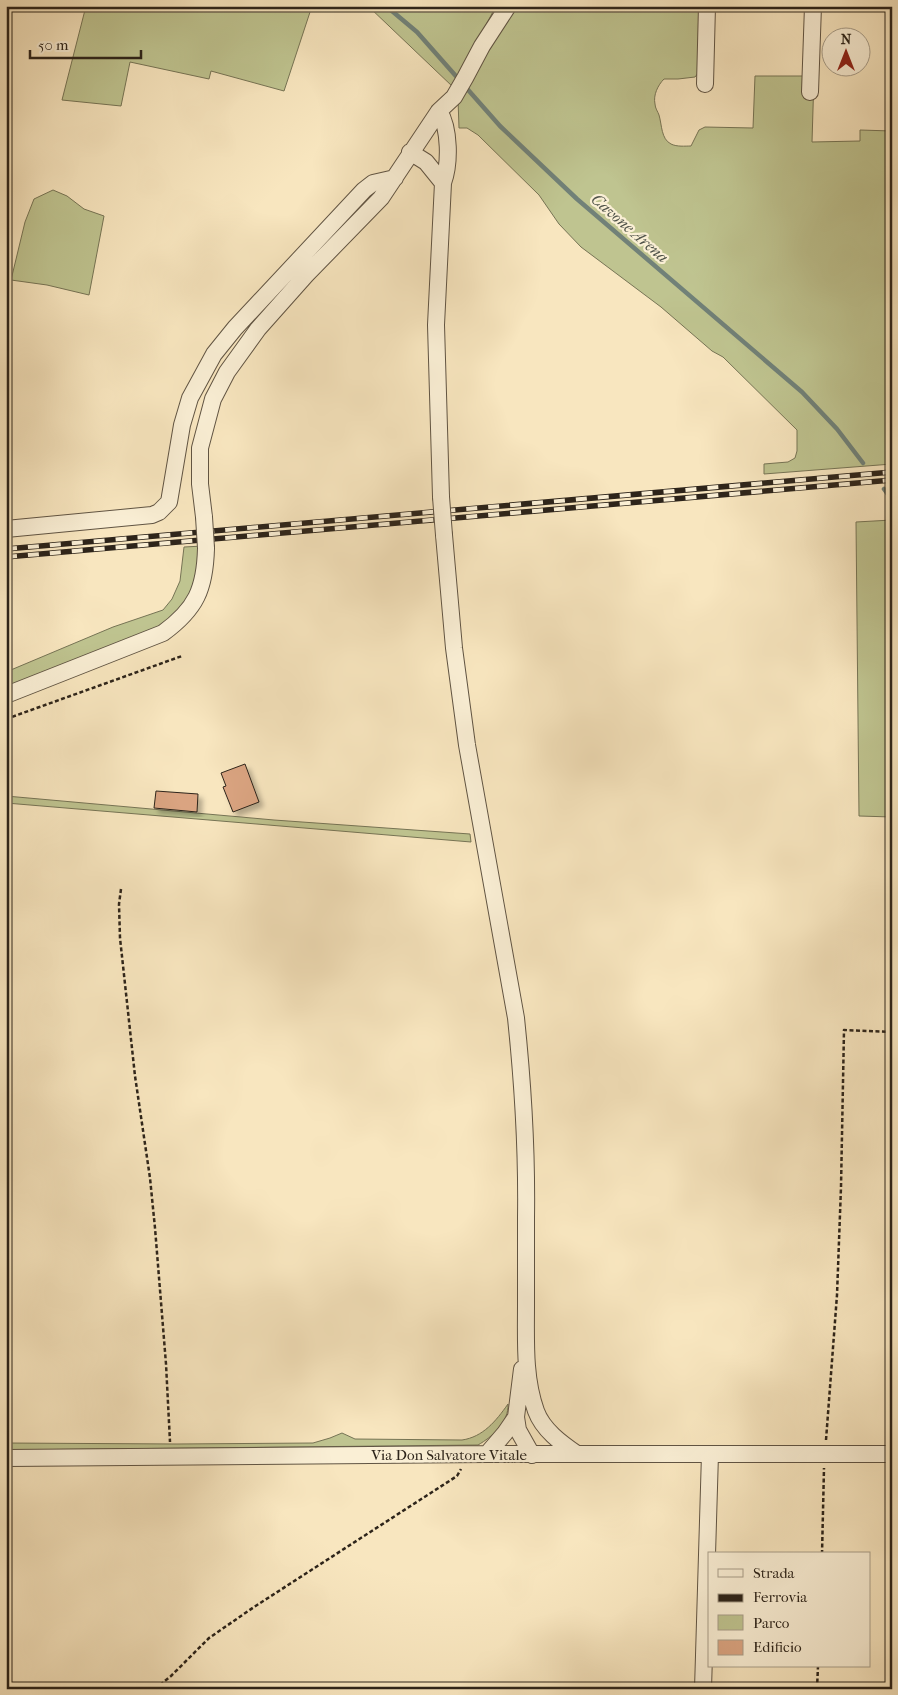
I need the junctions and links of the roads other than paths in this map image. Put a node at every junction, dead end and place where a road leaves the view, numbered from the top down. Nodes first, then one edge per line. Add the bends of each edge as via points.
1 (508, 6) edge
2 (707, 6) edge
3 (813, 6) edge
4 (704, 84) dead end
5 (810, 92) dead end
6 (439, 111) junction
7 (410, 152) junction
8 (395, 178) junction
9 (443, 184) junction
10 (6, 529) edge
11 (6, 695) edge
12 (526, 1342) junction
13 (516, 1417) junction
14 (546, 1427) junction
15 (487, 1454) junction
16 (532, 1454) junction
17 (577, 1454) junction
18 (710, 1454) junction
19 (892, 1454) edge
20 (6, 1458) edge
21 (704, 1689) edge

1 - 6 street via 454,96
2 - 4 street
3 - 5 street
6 - 7 street
6 - 9 street via 446,132 447,165
7 - 8 street
7 - 9 street via 426,162
8 - 10 street via 373,183 364,190 214,354 190,398 169,502 159,512
8 - 11 street, bridge via 381,198 258,329 227,372 213,399 200,448 206,563 203,580 190,609 163,633
9 - 12 street, bridge via 436,326 441,497 454,648 467,744 520,1054 527,1174
12 - 13 street
12 - 14 street via 530,1389 536,1410
13 - 15 street
13 - 16 street via 518,1430
14 - 16 street
14 - 17 street
15 - 16 street, Via Don Salvatore Vitale
15 - 20 street, Via Don Salvatore Vitale
16 - 17 street, Via Don Salvatore Vitale
17 - 18 street, Via Don Salvatore Vitale
18 - 19 street, Via Don Salvatore Vitale
18 - 21 street

